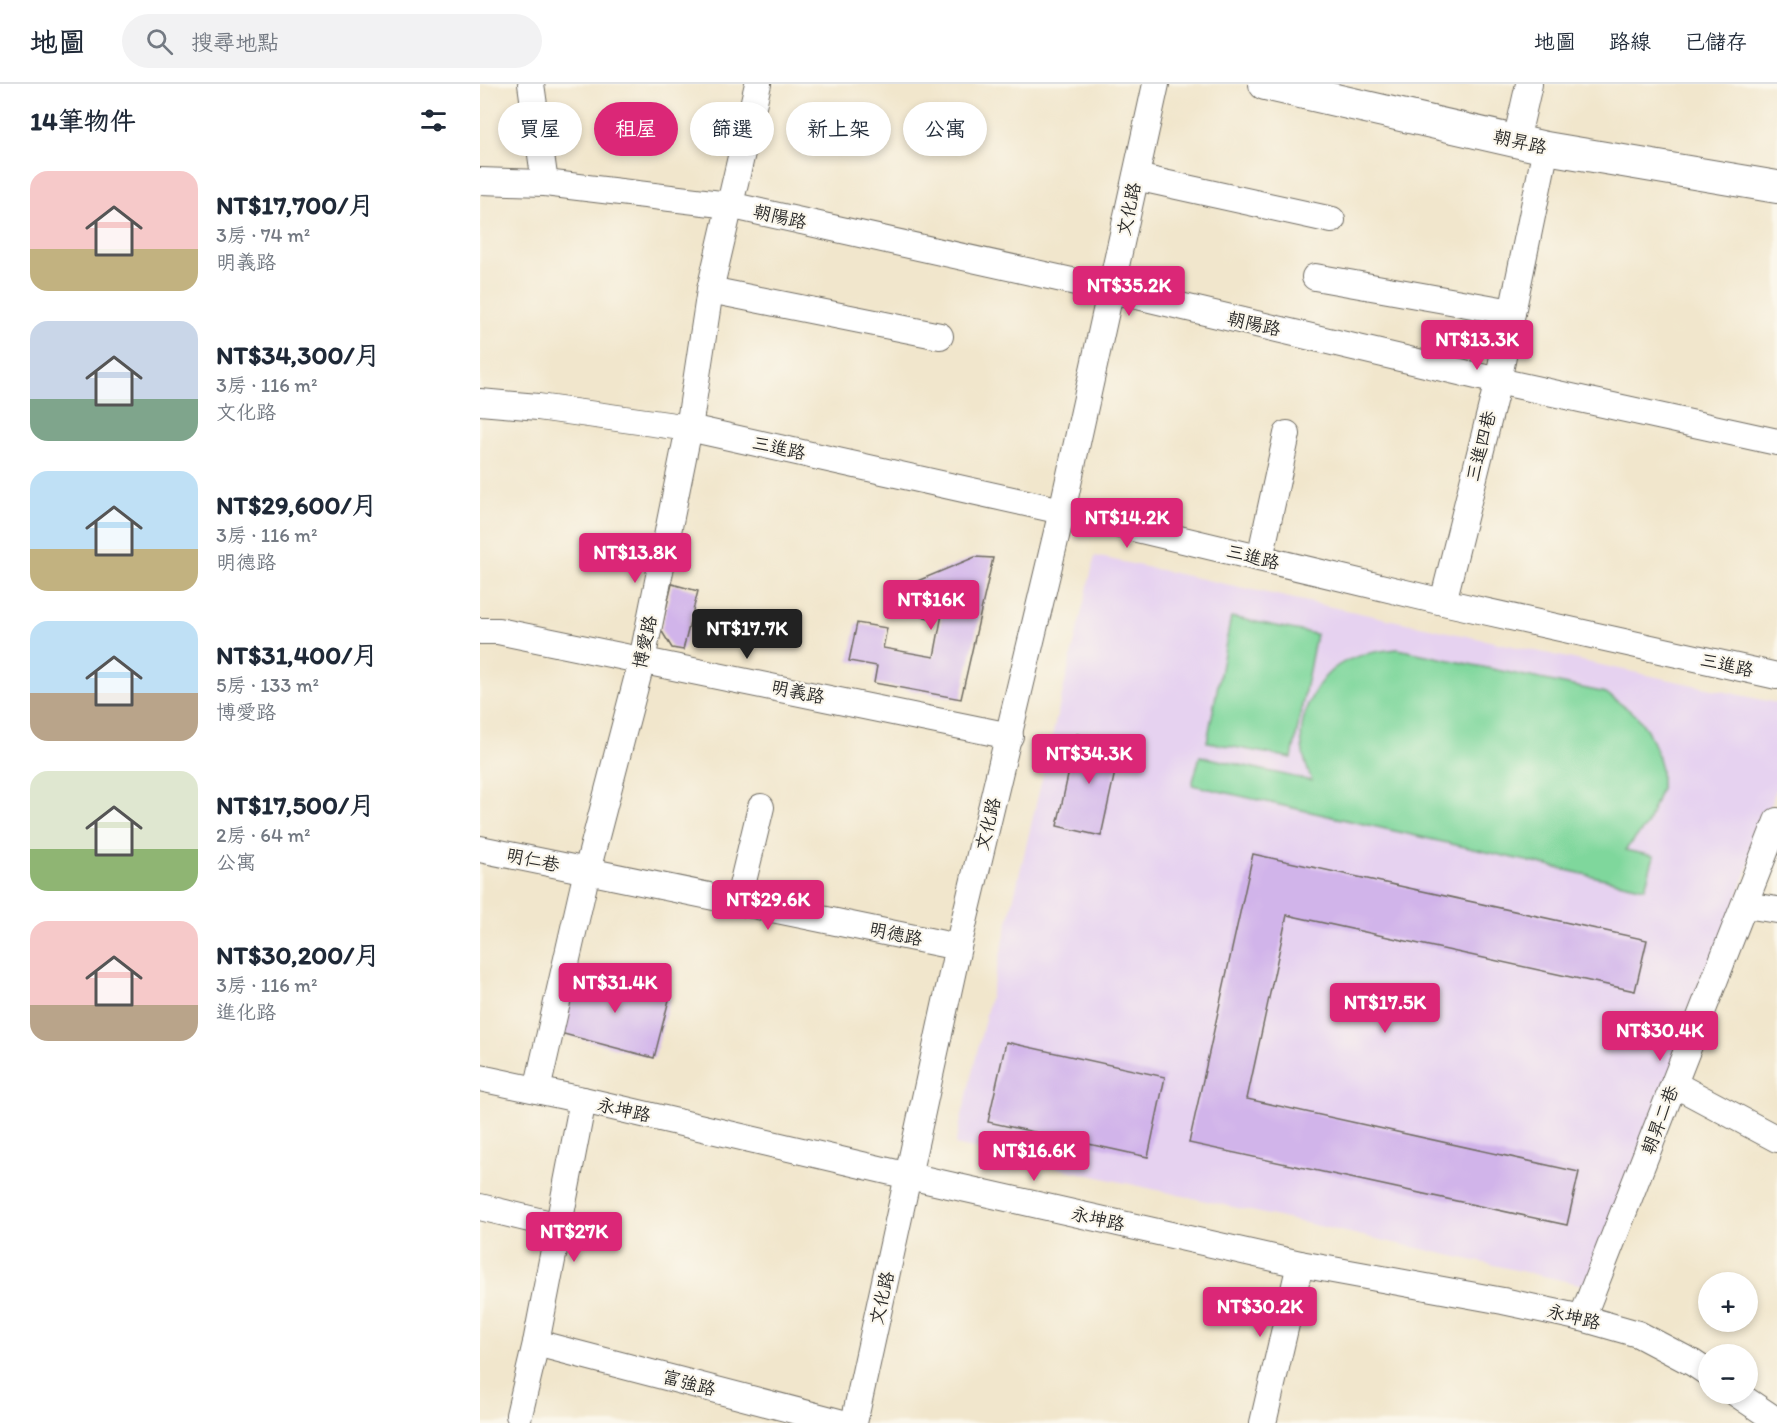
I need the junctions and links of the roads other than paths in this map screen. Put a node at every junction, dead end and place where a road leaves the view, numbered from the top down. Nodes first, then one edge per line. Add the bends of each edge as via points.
1 (531, 84) edge
2 (758, 84) edge
3 (1156, 84) edge
4 (1265, 84) edge
5 (1529, 84) edge
6 (1531, 144) junction
7 (1136, 177) junction
8 (480, 182) edge
9 (545, 183) junction
10 (1777, 187) edge
11 (729, 205) junction
12 (1332, 220) dead end
13 (1315, 276) dead end
14 (710, 290) junction
15 (1112, 290) junction
16 (1512, 312) junction
17 (940, 336) dead end
18 (1498, 381) junction
19 (480, 402) edge
20 (689, 428) junction
21 (1287, 434) dead end
22 (1777, 442) edge
23 (1062, 511) junction
24 (1260, 558) junction
25 (1443, 602) junction
26 (480, 631) edge
27 (642, 660) junction
28 (1777, 676) edge
29 (1010, 736) junction
30 (761, 807) dead end
31 (1777, 821) edge
32 (480, 849) edge
33 (587, 871) junction
34 (738, 902) junction
35 (1745, 905) junction
36 (1777, 910) edge
37 (958, 947) junction
38 (480, 1078) edge
39 (1674, 1084) junction
40 (537, 1090) junction
41 (584, 1100) junction
42 (1777, 1139) edge
43 (909, 1176) junction
44 (480, 1207) edge
45 (559, 1226) junction
46 (1300, 1264) junction
47 (1582, 1318) junction
48 (536, 1343) junction
49 (1698, 1367) edge
50 (1752, 1404) edge
51 (519, 1415) dead end
52 (1777, 1421) edge
53 (843, 1423) edge
54 (854, 1423) edge
55 (1263, 1423) edge

1 - 9 street
2 - 11 street, 博愛路
3 - 7 street, 文化路
4 - 6 main road, 朝昇路
5 - 6 street, 三進四巷
6 - 10 main road, 朝昇路
6 - 16 street, 三進四巷
7 - 12 street
7 - 15 street, 文化路
8 - 9 street, 朝陽路
9 - 11 street, 朝陽路
11 - 14 street, 博愛路
11 - 15 street, 朝陽路
13 - 16 street
14 - 17 street
14 - 20 street, 博愛路
15 - 18 street, 朝陽路
15 - 23 street, 文化路
16 - 18 street, 三進四巷
18 - 22 street, 朝陽路
18 - 25 street, 三進四巷
19 - 20 street, 三進路
20 - 23 street, 三進路
20 - 27 street, 博愛路
21 - 24 street
23 - 24 street, 三進路
23 - 29 street, 文化路
24 - 25 street, 三進路
25 - 28 street, 三進路
26 - 27 street, 明義路 via 498,631
27 - 29 street, 明義路
27 - 33 street, 博愛路
29 - 37 street, 文化路
30 - 34 street
31 - 35 street, 朝昇二巷
32 - 33 street, 明仁巷
33 - 34 street, 明德路
33 - 40 street, 博愛路
34 - 37 street, 明德路
35 - 36 street
35 - 39 street, 朝昇二巷
37 - 43 street, 文化路
38 - 40 street, 永坤路
39 - 42 street
39 - 47 street, 朝昇二巷
40 - 41 street, 永坤路
41 - 43 street, 永坤路
41 - 45 street
43 - 46 street, 永坤路
43 - 54 street, 文化路
44 - 45 street
45 - 48 street
46 - 47 street, 永坤路
46 - 55 street
47 - 49 street, 永坤路 via 1638,1334
48 - 51 street
48 - 53 street, 富強路
50 - 52 street

